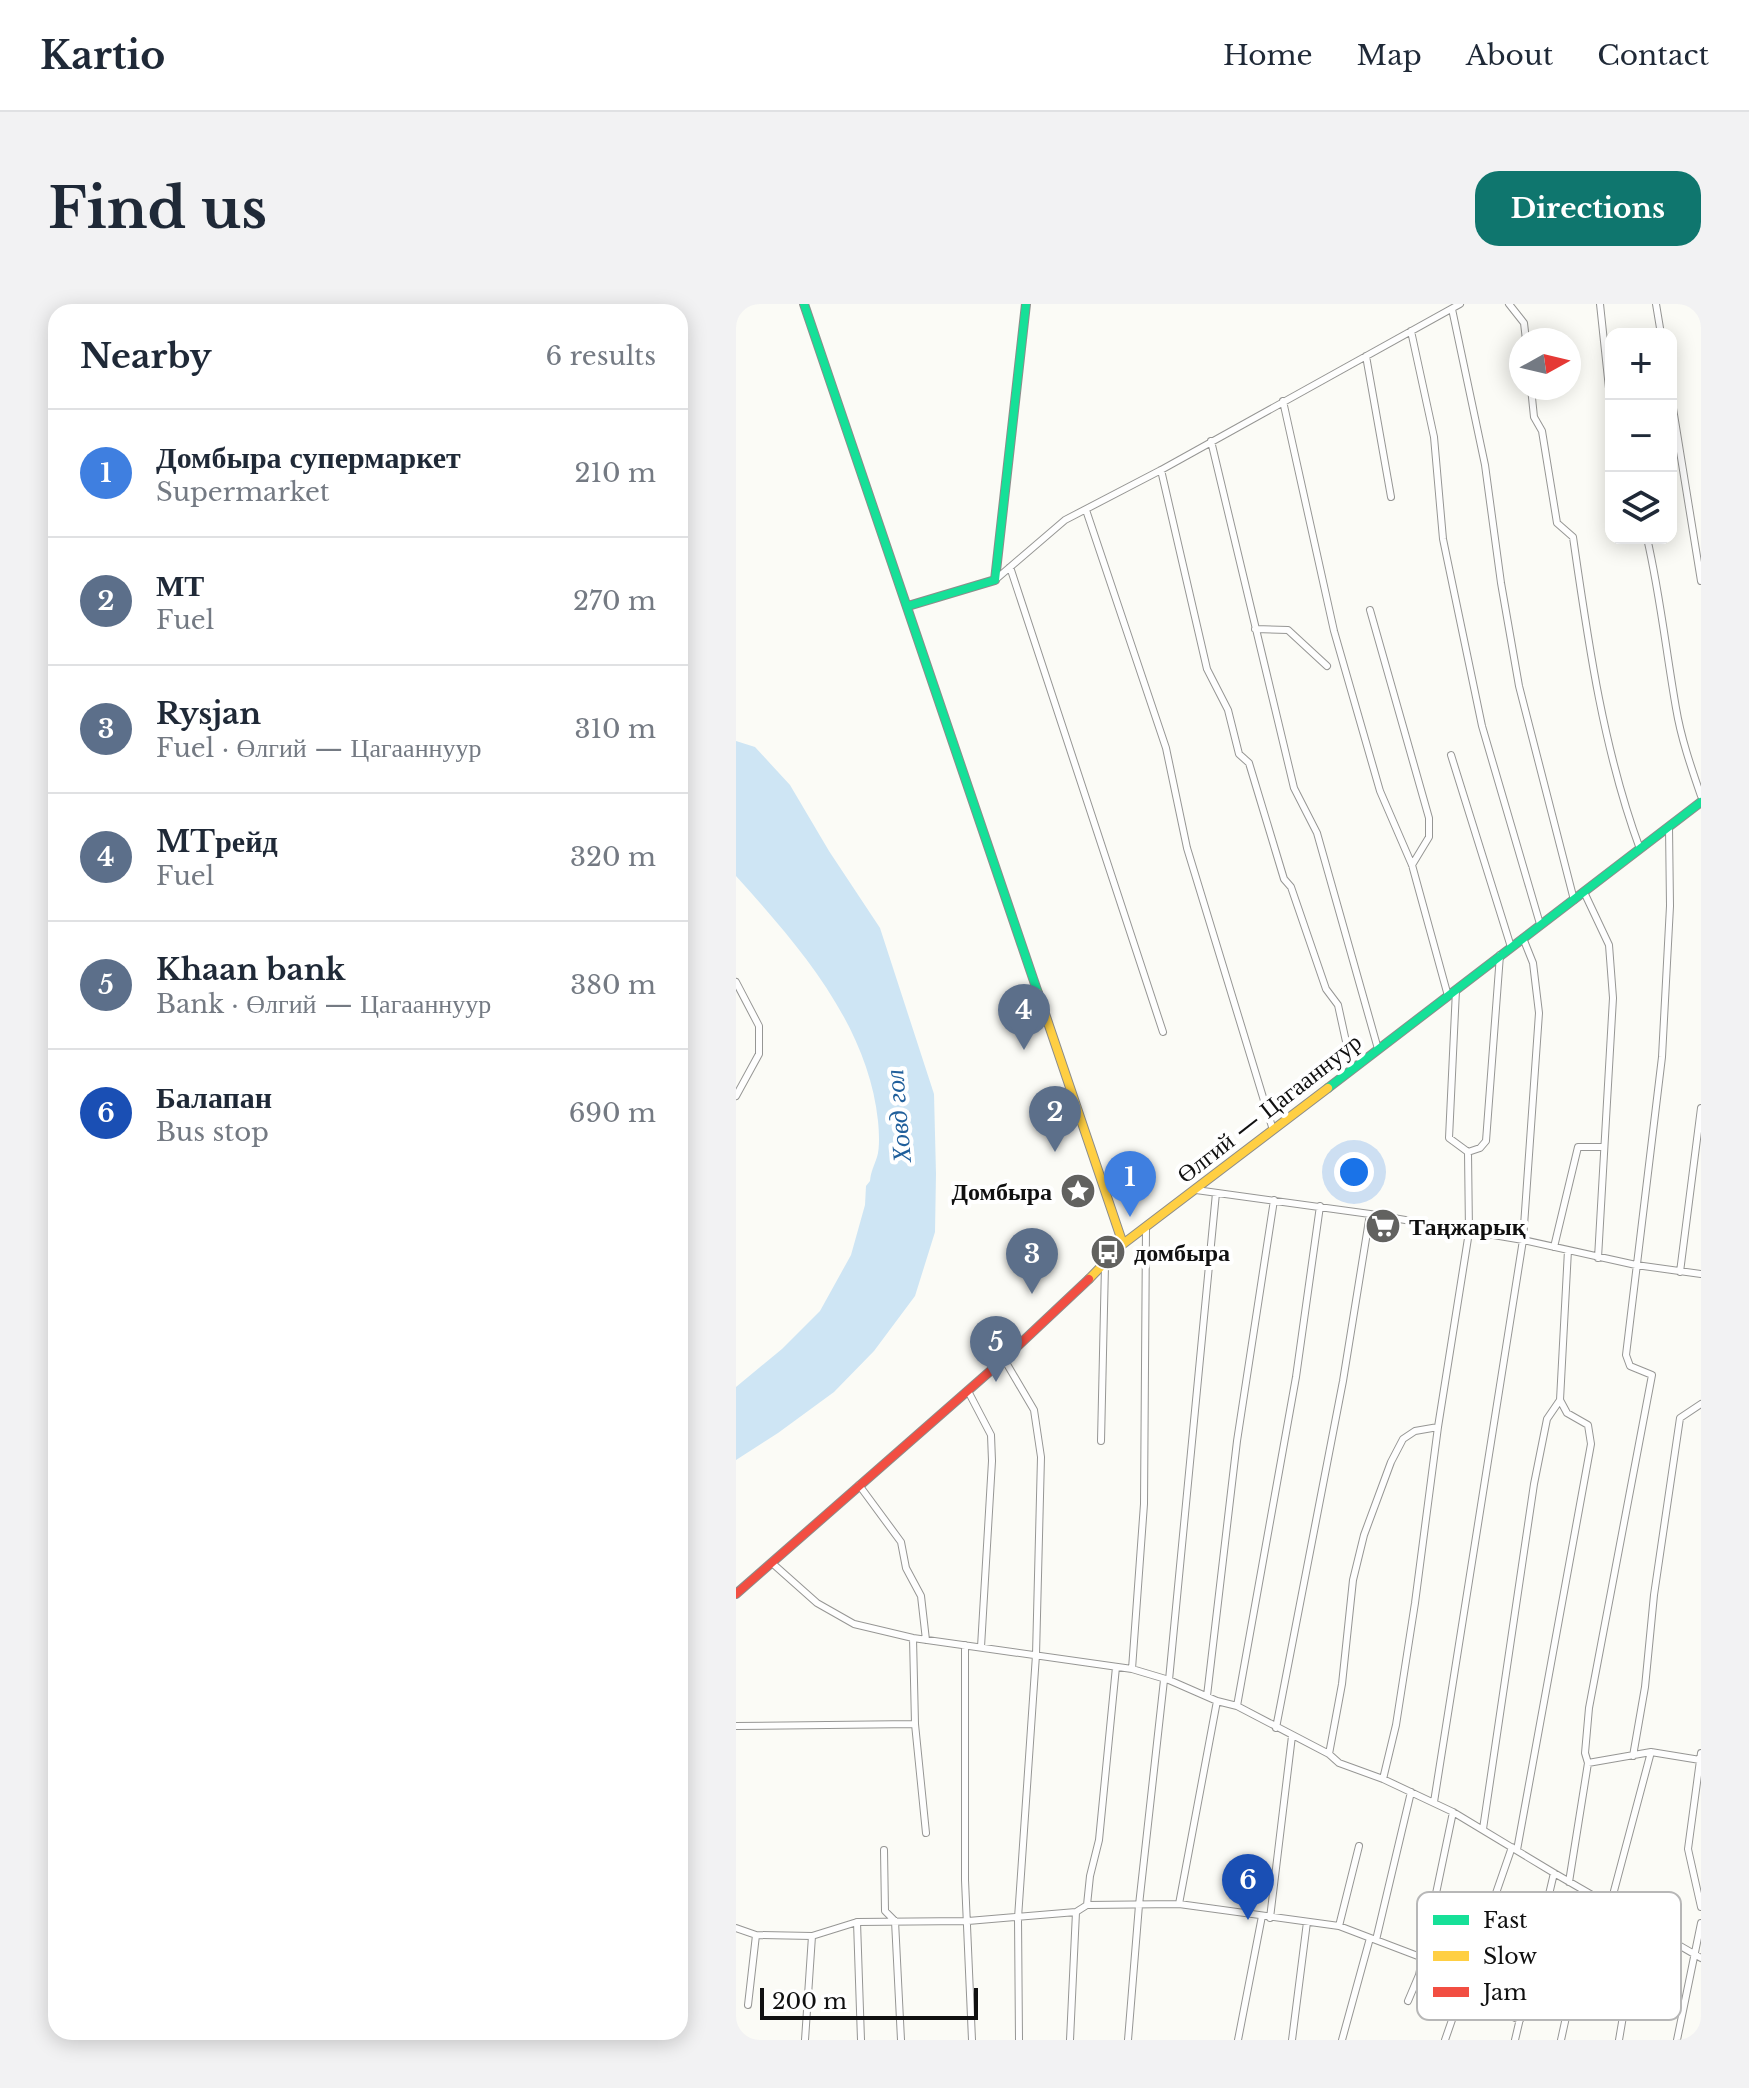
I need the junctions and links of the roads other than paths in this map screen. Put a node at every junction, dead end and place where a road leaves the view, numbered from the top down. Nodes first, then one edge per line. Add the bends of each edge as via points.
1 (804, 304) edge
2 (1026, 304) edge
3 (1460, 304) edge
4 (1509, 304) edge
5 (1600, 304) edge
6 (1656, 304) edge
7 (1452, 309) junction
8 (1525, 328) edge
9 (1660, 328) edge
10 (1411, 331) junction
11 (1366, 356) junction
12 (1532, 400) edge
13 (1610, 400) edge
14 (1672, 400) edge
15 (1283, 401) junction
16 (1211, 441) junction
17 (1161, 470) junction
18 (1391, 497) dead end
19 (1086, 510) junction
20 (1648, 544) edge
21 (1010, 567) junction
22 (995, 580) junction
23 (1701, 581) edge
24 (908, 606) junction
25 (1370, 610) dead end
26 (1255, 629) junction
27 (1327, 666) dead end
28 (1451, 755) dead end
29 (1701, 796) edge
30 (1701, 802) edge
31 (1669, 827) junction
32 (1640, 849) junction
33 (1412, 865) junction
34 (1584, 892) junction
35 (1574, 900) junction
36 (1541, 925) junction
37 (1523, 938) junction
38 (1511, 947) junction
39 (1500, 955) junction
40 (736, 982) edge
41 (1452, 993) junction
42 (1163, 1032) dead end
43 (1378, 1049) junction
44 (1352, 1069) junction
45 (736, 1096) edge
46 (1701, 1108) edge
47 (1273, 1130) junction
48 (1603, 1147) junction
49 (1468, 1152) junction
50 (1196, 1190) junction
51 (1216, 1193) junction
52 (1274, 1200) junction
53 (1320, 1206) junction
54 (1370, 1214) junction
55 (1146, 1228) junction
56 (1469, 1232) junction
57 (1523, 1240) junction
58 (1123, 1244) junction
59 (1554, 1247) junction
60 (1568, 1250) junction
61 (1598, 1258) junction
62 (1105, 1265) junction
63 (1636, 1265) junction
64 (1680, 1272) junction
65 (1701, 1274) edge
66 (1004, 1359) junction
67 (968, 1391) junction
68 (1560, 1400) junction
69 (1701, 1404) edge
70 (1438, 1427) junction
71 (1101, 1441) dead end
72 (859, 1485) junction
73 (772, 1563) junction
74 (736, 1594) edge
75 (913, 1638) junction
76 (926, 1640) junction
77 (965, 1645) junction
78 (981, 1647) junction
79 (1036, 1655) junction
80 (1116, 1667) junction
81 (1132, 1669) junction
82 (1166, 1680) junction
83 (1207, 1696) junction
84 (1217, 1701) junction
85 (1237, 1706) junction
86 (915, 1724) junction
87 (736, 1726) edge
88 (1276, 1728) junction
89 (1292, 1736) junction
90 (1651, 1752) junction
91 (1329, 1754) junction
92 (1633, 1756) junction
93 (1700, 1756) edge
94 (1588, 1763) junction
95 (1383, 1779) junction
96 (1411, 1792) junction
97 (1434, 1802) junction
98 (1453, 1812) junction
99 (1483, 1829) junction
100 (926, 1833) dead end
101 (1359, 1846) dead end
102 (1515, 1849) junction
103 (884, 1850) dead end
104 (1554, 1873) junction
105 (1569, 1882) junction
106 (1437, 1892) edge
107 (1499, 1892) edge
108 (1550, 1892) edge
109 (1586, 1892) edge
110 (1614, 1892) edge
111 (1179, 1904) junction
112 (1087, 1905) junction
113 (1139, 1905) junction
114 (1701, 1907) edge
115 (1076, 1912) junction
116 (1266, 1917) junction
117 (1018, 1918) junction
118 (895, 1921) junction
119 (968, 1921) junction
120 (857, 1922) junction
121 (1307, 1922) junction
122 (1701, 1923) edge
123 (1339, 1926) junction
124 (736, 1928) edge
125 (756, 1935) junction
126 (812, 1936) junction
127 (1373, 1939) junction
128 (1417, 1956) edge
129 (1698, 1956) edge
130 (1417, 1980) edge
131 (1408, 2001) dead end
132 (748, 2005) dead end
133 (1453, 2020) edge
134 (1520, 2020) edge
135 (1565, 2020) edge
136 (1622, 2020) edge
137 (805, 2040) edge
138 (861, 2040) edge
139 (901, 2040) edge
140 (972, 2040) edge
141 (1019, 2040) edge
142 (1070, 2040) edge
143 (1128, 2040) edge
144 (1238, 2040) edge
145 (1292, 2040) edge
146 (1342, 2040) edge
147 (1445, 2040) edge
148 (1515, 2040) edge
149 (1561, 2040) edge
150 (1619, 2040) edge
151 (1677, 2040) edge

1 - 24 main road
2 - 22 main road
3 - 7 street
4 - 8 street
5 - 13 street
6 - 9 street
7 - 10 street
7 - 35 street via 1485,465 1519,686
10 - 11 street
10 - 36 street via 1434,437 1443,539 1482,726
11 - 15 street
11 - 18 street
12 - 32 street via 1557,523 1573,537 1611,749
14 - 23 street
15 - 16 street
15 - 33 street via 1334,631 1380,791
16 - 17 street
16 - 26 street
17 - 19 street
17 - 44 street via 1207,669 1228,710 1239,754 1249,763 1284,879 1326,989 1338,1005
19 - 21 street via 1065,520
19 - 47 street via 1166,748 1187,848
20 - 29 street via 1676,709
21 - 22 street
21 - 42 street
22 - 24 main road
24 - 58 main road
25 - 33 street via 1429,818 1429,837
26 - 27 street via 1288,630
26 - 43 street via 1294,788 1317,833
28 - 38 street
30 - 31 main road, Өлгий — Цагааннуур
31 - 32 main road, Өлгий — Цагааннуур
31 - 63 street via 1662,1057
32 - 34 main road, Өлгий — Цагааннуур
33 - 41 street
34 - 35 main road, Өлгий — Цагааннуур
34 - 48 street via 1609,945 1613,998
35 - 36 main road, Өлгий — Цагааннуур
36 - 37 main road, Өлгий — Цагааннуур
37 - 38 main road, Өлгий — Цагааннуур
37 - 57 street via 1533,963 1539,1013
38 - 39 main road, Өлгий — Цагааннуур
39 - 41 main road, Өлгий — Цагааннуур
39 - 49 street via 1486,1141
40 - 45 street via 759,1026 759,1054
41 - 43 main road, Өлгий — Цагааннуур
41 - 49 street via 1449,1138
43 - 44 main road, Өлгий — Цагааннуур
44 - 47 main road, Өлгий — Цагааннуур
46 - 64 street
47 - 50 main road, Өлгий — Цагааннуур
48 - 59 street via 1578,1147
48 - 61 street
49 - 56 street
50 - 51 street
50 - 55 main road, Өлгий — Цагааннуур
51 - 52 street
51 - 82 street
52 - 53 street
52 - 83 street via 1237,1441
53 - 54 street
53 - 85 street via 1296,1377
54 - 56 street
54 - 88 street
55 - 58 main road, Өлгий — Цагааннуур
55 - 81 street via 1144,1504
56 - 57 street
56 - 70 street
57 - 59 street
57 - 97 street
58 - 62 main road, Өлгий — Цагааннуур
59 - 60 street
60 - 61 street
60 - 68 street
61 - 63 street
62 - 66 main road, Өлгий — Цагааннуур
62 - 71 street
63 - 64 street
63 - 94 street via 1626,1355 1630,1366 1652,1375 1589,1708
64 - 65 street
66 - 67 main road, Өлгий — Цагааннуур
66 - 79 street via 1034,1410 1040,1434
67 - 72 main road, Өлгий — Цагааннуур
67 - 78 street via 991,1435
68 - 99 street via 1547,1419 1534,1484
68 - 102 street via 1567,1413 1588,1425 1591,1444
69 - 92 street via 1680,1418
70 - 91 street via 1403,1439 1364,1535
70 - 95 street via 1396,1725
72 - 73 main road, Өлгий — Цагааннуур
72 - 76 street via 901,1542 906,1568 921,1596
73 - 74 main road, Өлгий — Цагааннуур
73 - 75 street via 837,1617
75 - 76 street
75 - 86 street
76 - 77 street
77 - 78 street
77 - 119 street
78 - 79 street
79 - 80 street
79 - 117 street
80 - 81 street
80 - 112 street via 1099,1840
81 - 82 street
82 - 83 street
82 - 113 street
83 - 84 street
84 - 85 street
84 - 111 street
85 - 88 street
86 - 87 street
86 - 100 street
88 - 89 street
89 - 91 street
89 - 116 street
90 - 92 street
90 - 93 street
90 - 110 street
91 - 95 street
92 - 94 street
93 - 114 street via 1688,1849
94 - 105 street
95 - 96 street
96 - 97 street
96 - 127 street
97 - 98 street
98 - 99 street
98 - 106 street
99 - 102 street
101 - 123 street
102 - 104 street
102 - 107 street
103 - 118 street via 885,1911
104 - 105 street
104 - 108 street
105 - 109 street
111 - 113 street
111 - 116 street
112 - 113 street
112 - 115 street
113 - 143 street
115 - 117 street
115 - 142 street
116 - 121 street
116 - 144 street
117 - 119 street
117 - 141 street
118 - 119 street
118 - 120 street
118 - 139 street
119 - 140 street
120 - 126 street
120 - 138 street
121 - 123 street
121 - 145 street
122 - 129 street
123 - 127 street
124 - 125 street
125 - 126 street
125 - 132 street
126 - 137 street
127 - 128 street
127 - 146 street
129 - 151 street
130 - 131 street
133 - 147 street
134 - 148 street
135 - 149 street
136 - 150 street

